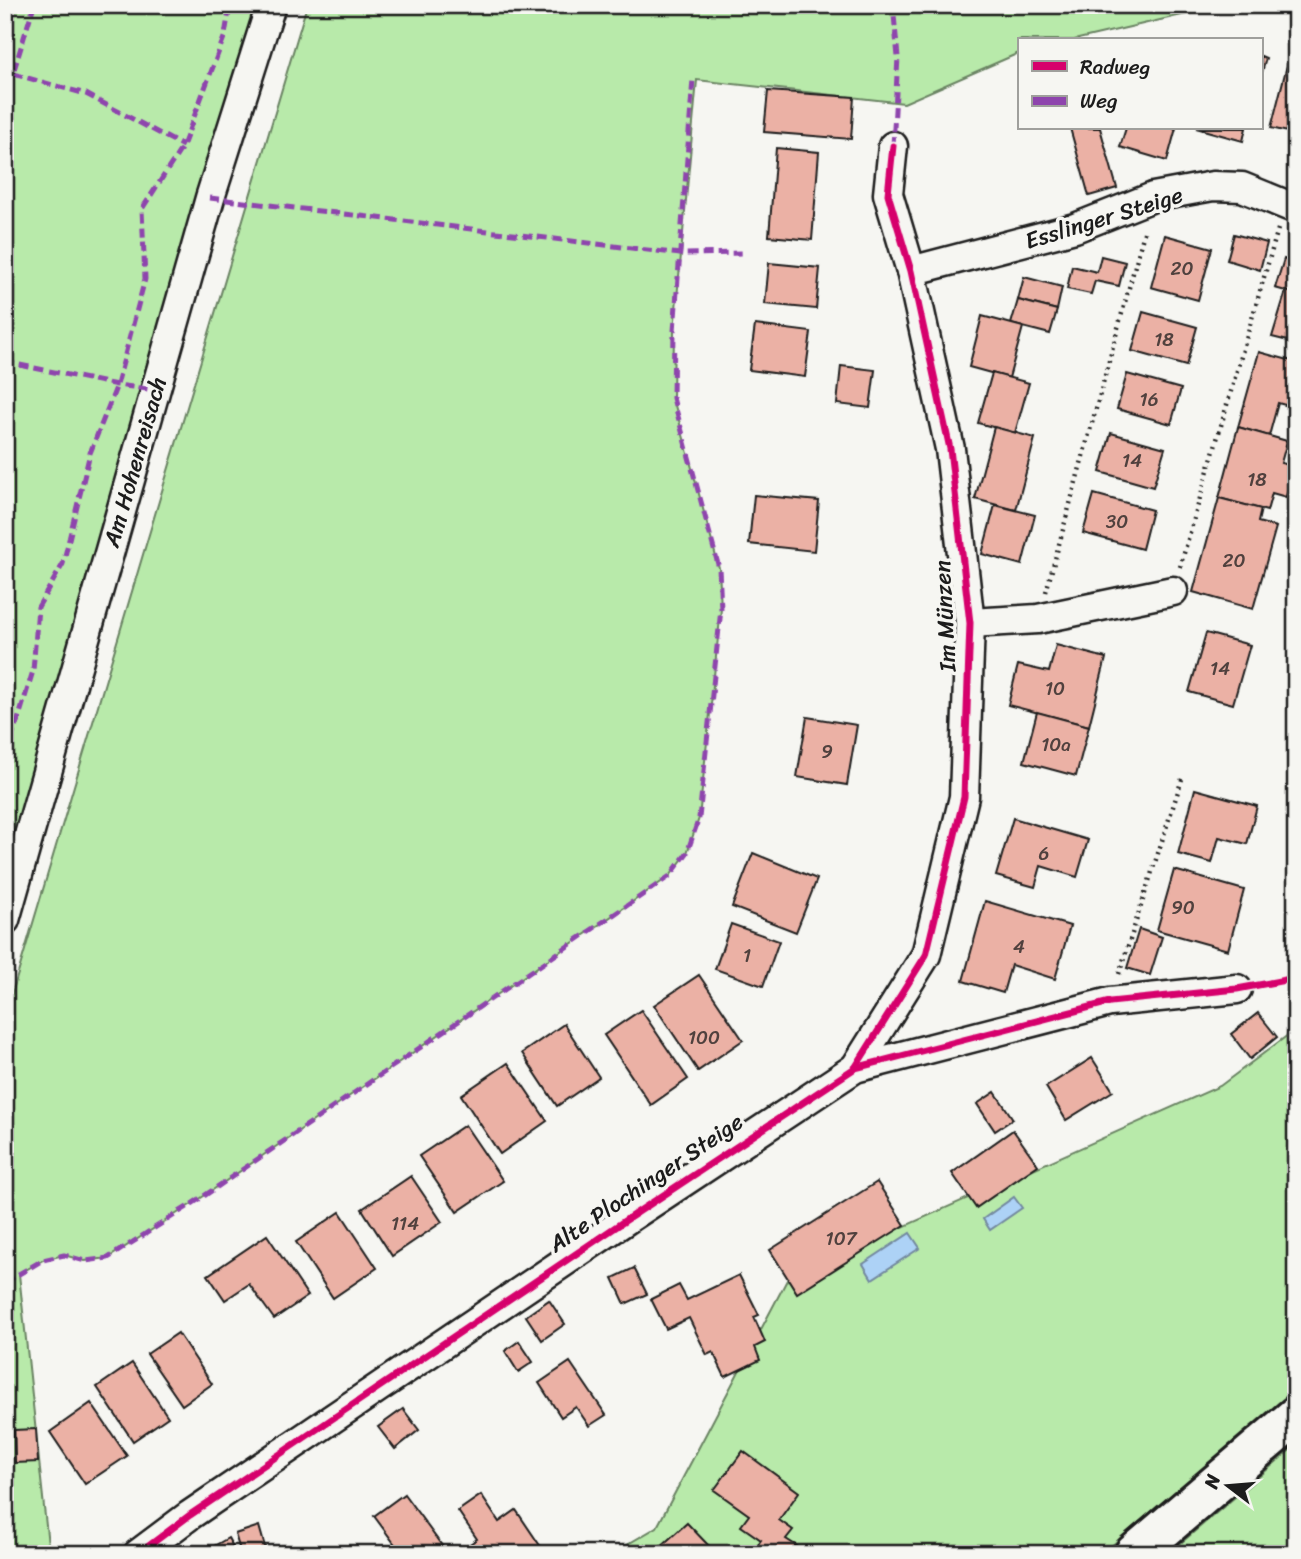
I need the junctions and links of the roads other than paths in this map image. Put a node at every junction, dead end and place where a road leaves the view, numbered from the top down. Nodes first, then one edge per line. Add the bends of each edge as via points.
1 (271, 5) edge
2 (893, 146) dead end
3 (1291, 206) edge
4 (911, 271) junction
5 (1173, 591) road end
6 (970, 623) junction
7 (5, 920) edge
8 (1237, 989) dead end
9 (855, 1068) junction
10 (1296, 1416) edge
11 (138, 1554) edge
12 (1134, 1554) edge

1 - 7 street, Am Hohenreisach via 210,198
2 - 4 street, Im Münzen via 888,194
3 - 4 street, Esslinger Steige via 1242,187 1213,186 1153,197 1075,228
4 - 6 street, Im Münzen via 950,449
5 - 6 street, Im Münzen via 1038,619
6 - 9 street, Im Münzen via 964,797 926,955
8 - 9 street, Alte Plochinger Steige via 1110,1002
9 - 11 street, Alte Plochinger Steige
10 - 12 main road

